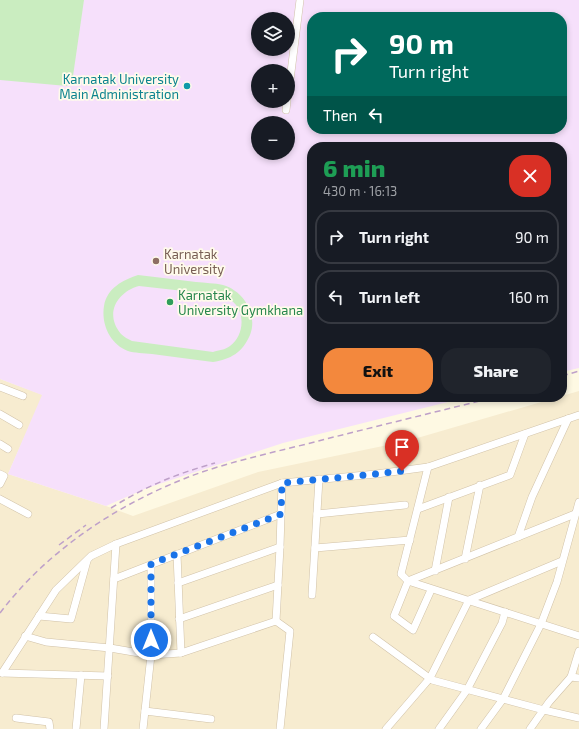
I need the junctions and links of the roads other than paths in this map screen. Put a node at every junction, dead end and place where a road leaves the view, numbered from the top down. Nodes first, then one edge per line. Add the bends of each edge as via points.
1 (300, 0) edge
2 (292, 64) edge
3 (0, 387) edge
4 (23, 396) dead end
5 (0, 414) edge
6 (579, 415) edge
7 (568, 419) junction
8 (19, 425) dead end
9 (525, 434) junction
10 (0, 444) edge
11 (8, 449) dead end
12 (428, 467) junction
13 (0, 474) edge
14 (319, 479) junction
15 (282, 483) junction
16 (0, 484) edge
17 (480, 485) junction
18 (449, 497) junction
19 (0, 499) edge
20 (579, 502) edge
21 (405, 505) dead end
22 (418, 509) junction
23 (28, 514) dead end
24 (281, 514) junction
25 (317, 514) junction
26 (575, 514) junction
27 (518, 538) junction
28 (410, 540) junction
29 (116, 544) junction
30 (280, 547) junction
31 (315, 548) junction
32 (177, 554) junction
33 (464, 559) junction
34 (87, 560) junction
35 (562, 561) junction
36 (151, 564) junction
37 (435, 571) junction
38 (114, 579) junction
39 (408, 581) junction
40 (178, 583) junction
41 (278, 585) junction
42 (431, 590) junction
43 (312, 595) dead end
44 (469, 600) junction
45 (505, 612) junction
46 (38, 616) junction
47 (179, 619) junction
48 (276, 621) junction
49 (541, 624) junction
50 (26, 636) junction
51 (579, 636) edge
52 (373, 637) dead end
53 (110, 648) junction
54 (579, 651) edge
55 (181, 653) junction
56 (151, 655) junction
57 (81, 675) junction
58 (108, 676) junction
59 (571, 677) junction
60 (430, 678) junction
61 (579, 678) edge
62 (467, 690) junction
63 (503, 699) junction
64 (544, 710) junction
65 (145, 711) junction
66 (16, 718) dead end
67 (579, 718) edge
68 (211, 719) dead end
69 (50, 729) edge
70 (76, 729) edge
71 (104, 729) edge
72 (143, 729) edge
73 (280, 729) edge
74 (386, 729) edge
75 (439, 729) edge
76 (481, 729) edge
77 (530, 729) edge

1 - 2 street
3 - 4 street
5 - 8 street
6 - 7 street
7 - 9 street
7 - 27 street via 532,497
9 - 12 street
9 - 17 street via 510,475
10 - 11 street
12 - 14 street
12 - 22 street
13 - 16 street via 4,476
14 - 15 street
14 - 25 street
15 - 24 street
15 - 29 street
17 - 18 street
17 - 33 street
18 - 22 street
18 - 37 street
19 - 23 street
20 - 26 street
21 - 25 street
22 - 28 street
24 - 30 street
24 - 32 street
25 - 31 street
26 - 27 street
26 - 35 street
27 - 33 street
28 - 31 street
28 - 39 street via 401,574
29 - 34 street
29 - 38 street
30 - 40 street
30 - 41 street
31 - 43 street
32 - 36 street
32 - 40 street
33 - 37 street
34 - 46 street via 56,590
34 - 46 street via 71,619
35 - 44 street
35 - 49 street
36 - 38 street
36 - 56 street
37 - 39 street
38 - 53 street
39 - 42 street
39 - 42 street via 394,616 413,630
40 - 47 street
41 - 47 street
41 - 48 street
42 - 44 street
44 - 45 street
44 - 60 street
45 - 49 street
45 - 62 street via 502,623
46 - 50 street
47 - 55 street
48 - 55 street
48 - 73 street via 290,631
49 - 51 street
49 - 63 street
50 - 53 street via 46,642
50 - 57 street via 2,673
52 - 60 street
53 - 56 street
53 - 58 street
54 - 59 street
55 - 56 street
56 - 65 street
57 - 58 street
57 - 70 street
58 - 71 street
59 - 61 street
59 - 64 street
60 - 62 street
60 - 74 street
62 - 63 street
62 - 75 street
63 - 64 street
63 - 76 street
64 - 67 street
64 - 77 street
65 - 68 street
65 - 72 street
66 - 69 street via 48,722

